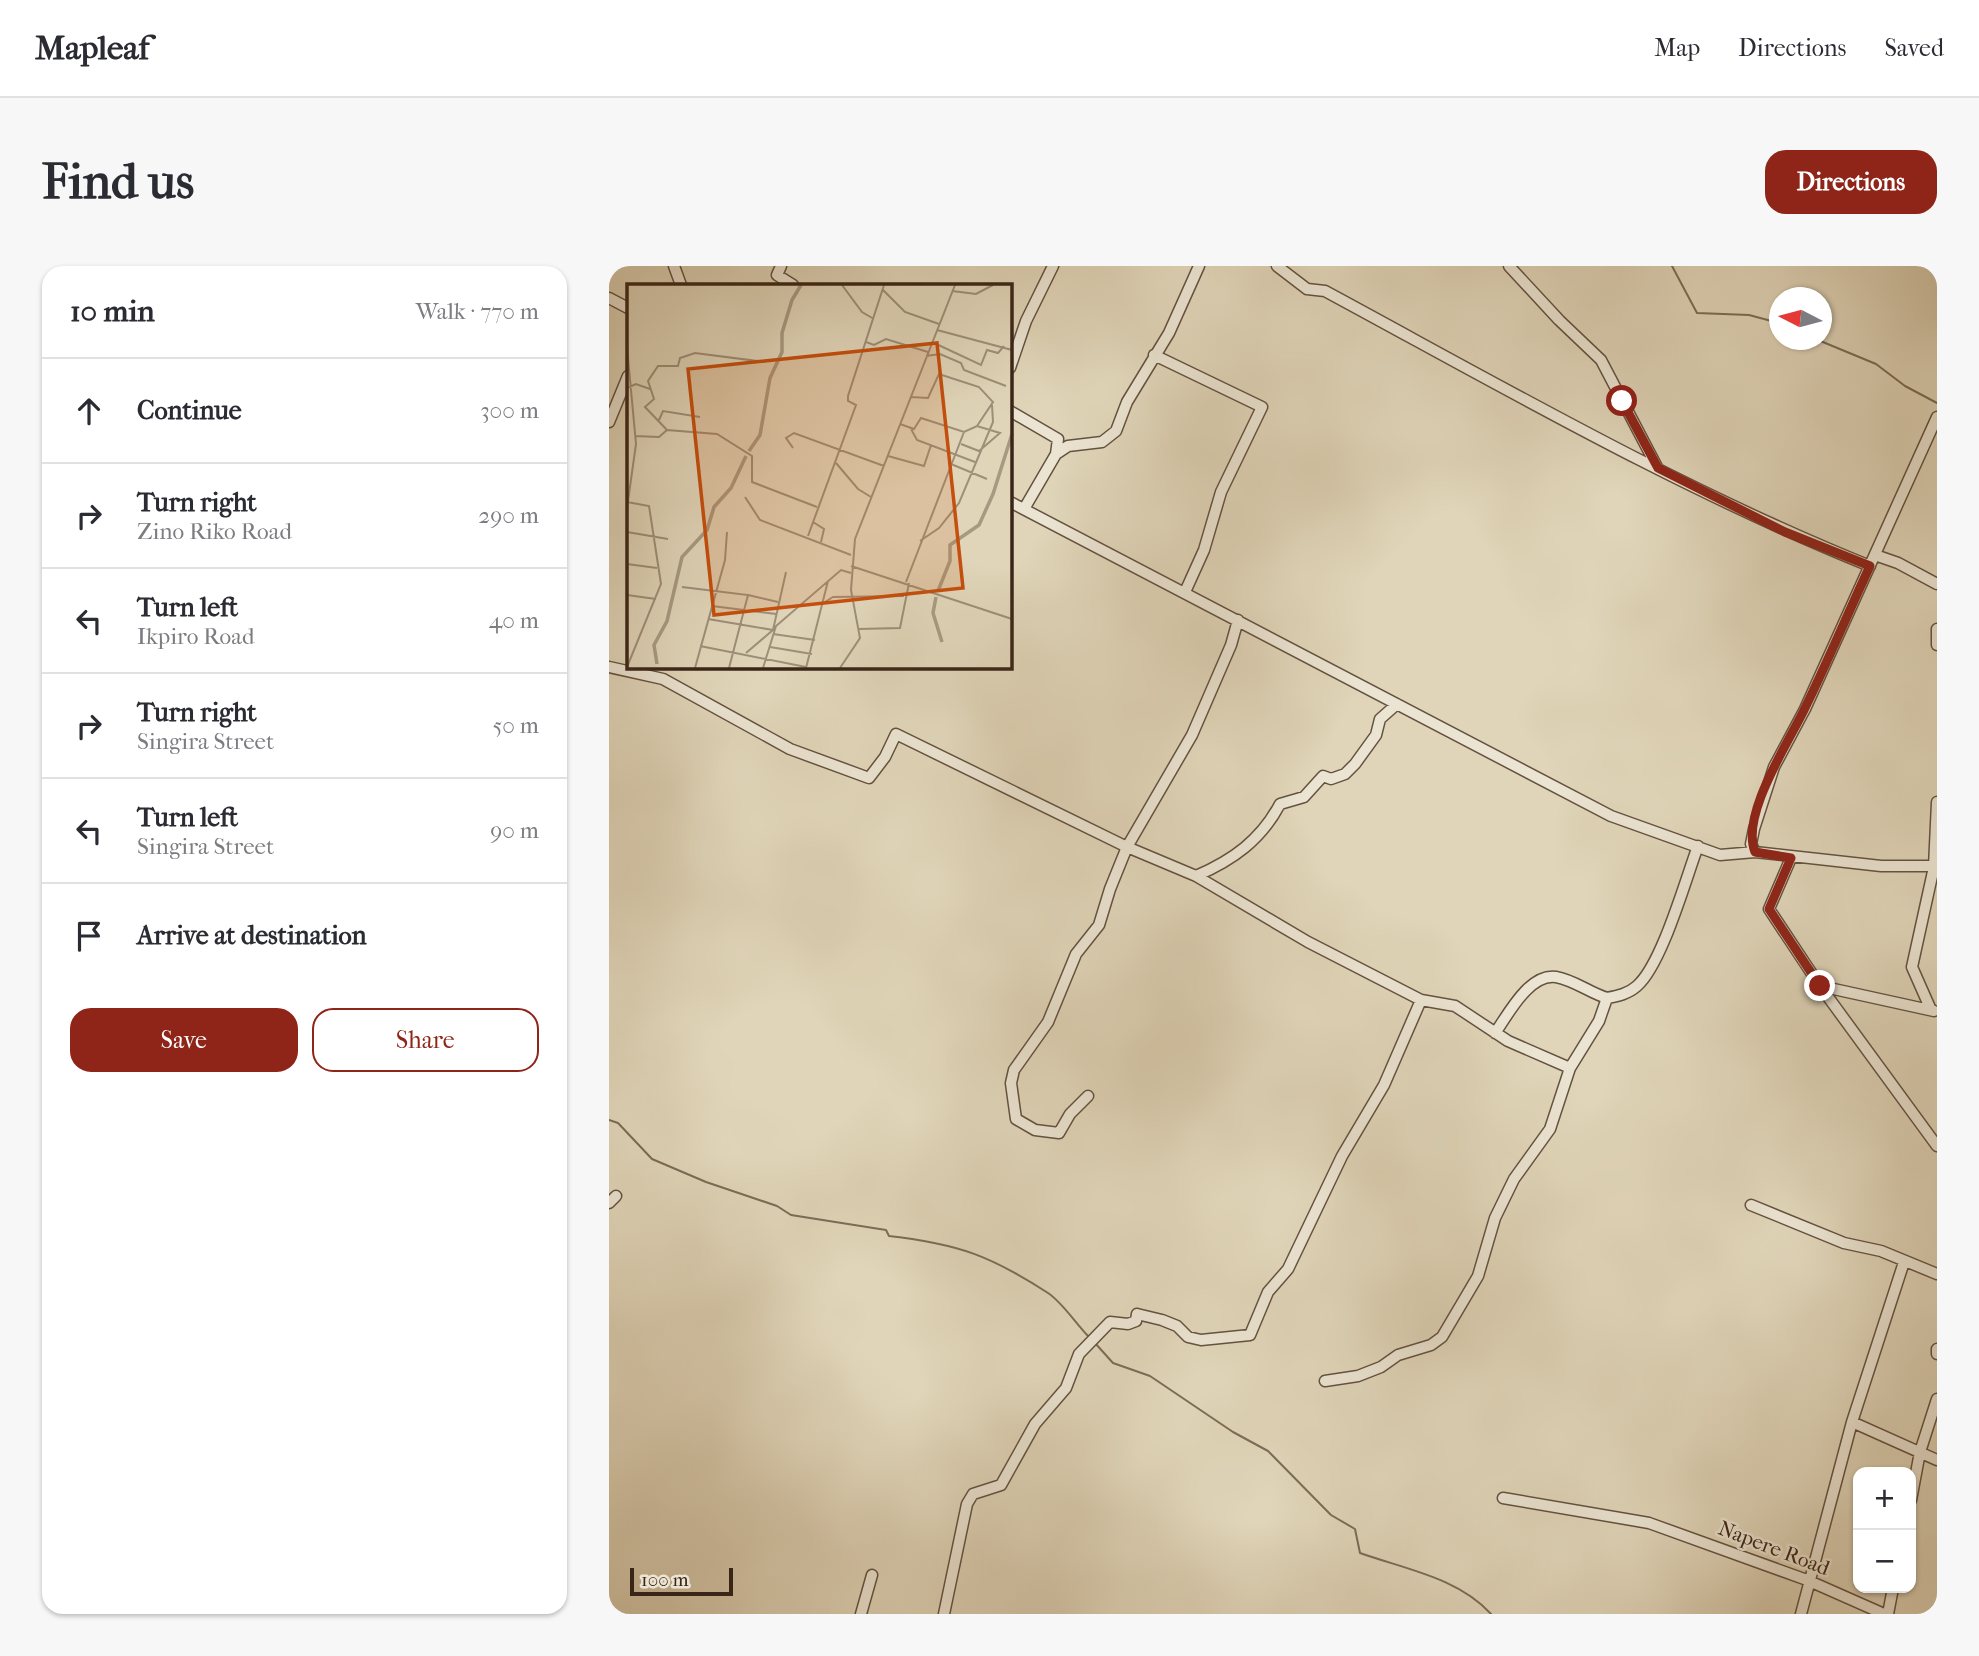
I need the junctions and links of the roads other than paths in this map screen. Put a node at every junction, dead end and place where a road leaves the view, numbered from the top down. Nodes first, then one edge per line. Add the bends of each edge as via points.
1 (674, 266) edge
2 (781, 266) edge
3 (1053, 266) edge
4 (1199, 266) edge
5 (1277, 266) edge
6 (1509, 266) edge
7 (681, 284) edge
8 (791, 284) edge
9 (609, 298) edge
10 (627, 308) edge
11 (1154, 355) junction
12 (1011, 365) edge
13 (627, 378) edge
14 (1011, 412) edge
15 (1937, 417) edge
16 (609, 422) edge
17 (1056, 454) junction
18 (1658, 468) junction
19 (1011, 502) edge
20 (1024, 509) junction
21 (1875, 555) junction
22 (1870, 566) junction
23 (1937, 584) edge
24 (1185, 592) junction
25 (1237, 620) junction
26 (1937, 629) edge
27 (1937, 645) edge
28 (609, 667) edge
29 (1397, 704) junction
30 (1937, 802) edge
31 (1698, 846) junction
32 (1127, 847) junction
33 (1755, 852) junction
34 (1791, 858) junction
35 (1936, 867) edge
36 (1196, 876) junction
37 (1820, 986) junction
38 (1607, 998) junction
39 (1421, 1000) junction
40 (1934, 1011) edge
41 (1495, 1033) junction
42 (1570, 1068) junction
43 (1088, 1096) dead end
44 (1937, 1146) edge
45 (1751, 1205) dead end
46 (1904, 1262) junction
47 (1937, 1274) edge
48 (1325, 1381) dead end
49 (1937, 1399) edge
50 (1852, 1422) junction
51 (1920, 1452) junction
52 (1937, 1460) edge
53 (1916, 1473) edge
54 (1503, 1498) dead end
55 (872, 1575) dead end
56 (1807, 1580) junction
57 (1892, 1593) edge
58 (862, 1614) edge
59 (944, 1614) edge
60 (1801, 1614) edge
61 (1886, 1614) edge

1 - 7 street
2 - 8 street via 777,275
3 - 12 street via 1025,321
4 - 11 street
5 - 18 street via 1307,289 1325,291
6 - 18 street via 1601,359
9 - 10 street
11 - 17 street via 1116,431 1102,442 1067,446
11 - 24 street via 1262,407 1221,492 1204,550
13 - 16 street
14 - 17 street via 1058,439
15 - 21 street
17 - 20 street
18 - 22 street via 1785,532
19 - 20 street
20 - 24 street
21 - 22 street
21 - 23 street
22 - 33 street via 1774,767 1753,829
24 - 25 street
25 - 29 street
25 - 32 street via 1231,645 1192,735
26 - 27 street
28 - 32 street via 663,680 790,749 869,778 896,734
29 - 31 street via 1611,816
29 - 36 street via 1380,719 1376,736 1345,774 1331,779 1322,776 1304,797 1280,804 1246,848 1227,863
30 - 35 street
31 - 33 street via 1720,855
31 - 38 street via 1655,962 1632,990
32 - 36 street
32 - 43 street via 1100,925 1076,954 1048,1022 1014,1070 1011,1083 1016,1119 1035,1130 1059,1133
33 - 34 street
34 - 35 street
34 - 37 street via 1769,909
35 - 40 street via 1912,967
36 - 39 street via 1308,942
37 - 40 street
37 - 44 street
38 - 41 street via 1557,977 1542,978 1525,992
38 - 42 street via 1604,1012
39 - 41 street via 1455,1006
39 - 59 street via 1384,1085 1342,1156 1288,1269 1268,1292 1250,1335 1201,1340 1188,1337 1177,1326 1137,1314 1136,1321 1128,1324 1110,1322 1079,1354 1066,1388 1035,1424 1002,1485 973,1494 967,1504
41 - 42 street
42 - 48 street via 1550,1129 1514,1179 1495,1218 1478,1276 1441,1337 1368,1372
45 - 46 street
46 - 47 street
46 - 50 street
49 - 51 street
50 - 51 street
50 - 56 street
51 - 52 street
51 - 53 street
54 - 56 street, Napere Road via 1650,1523
55 - 58 street
56 - 60 street
56 - 61 street, Napere Road
57 - 61 street

